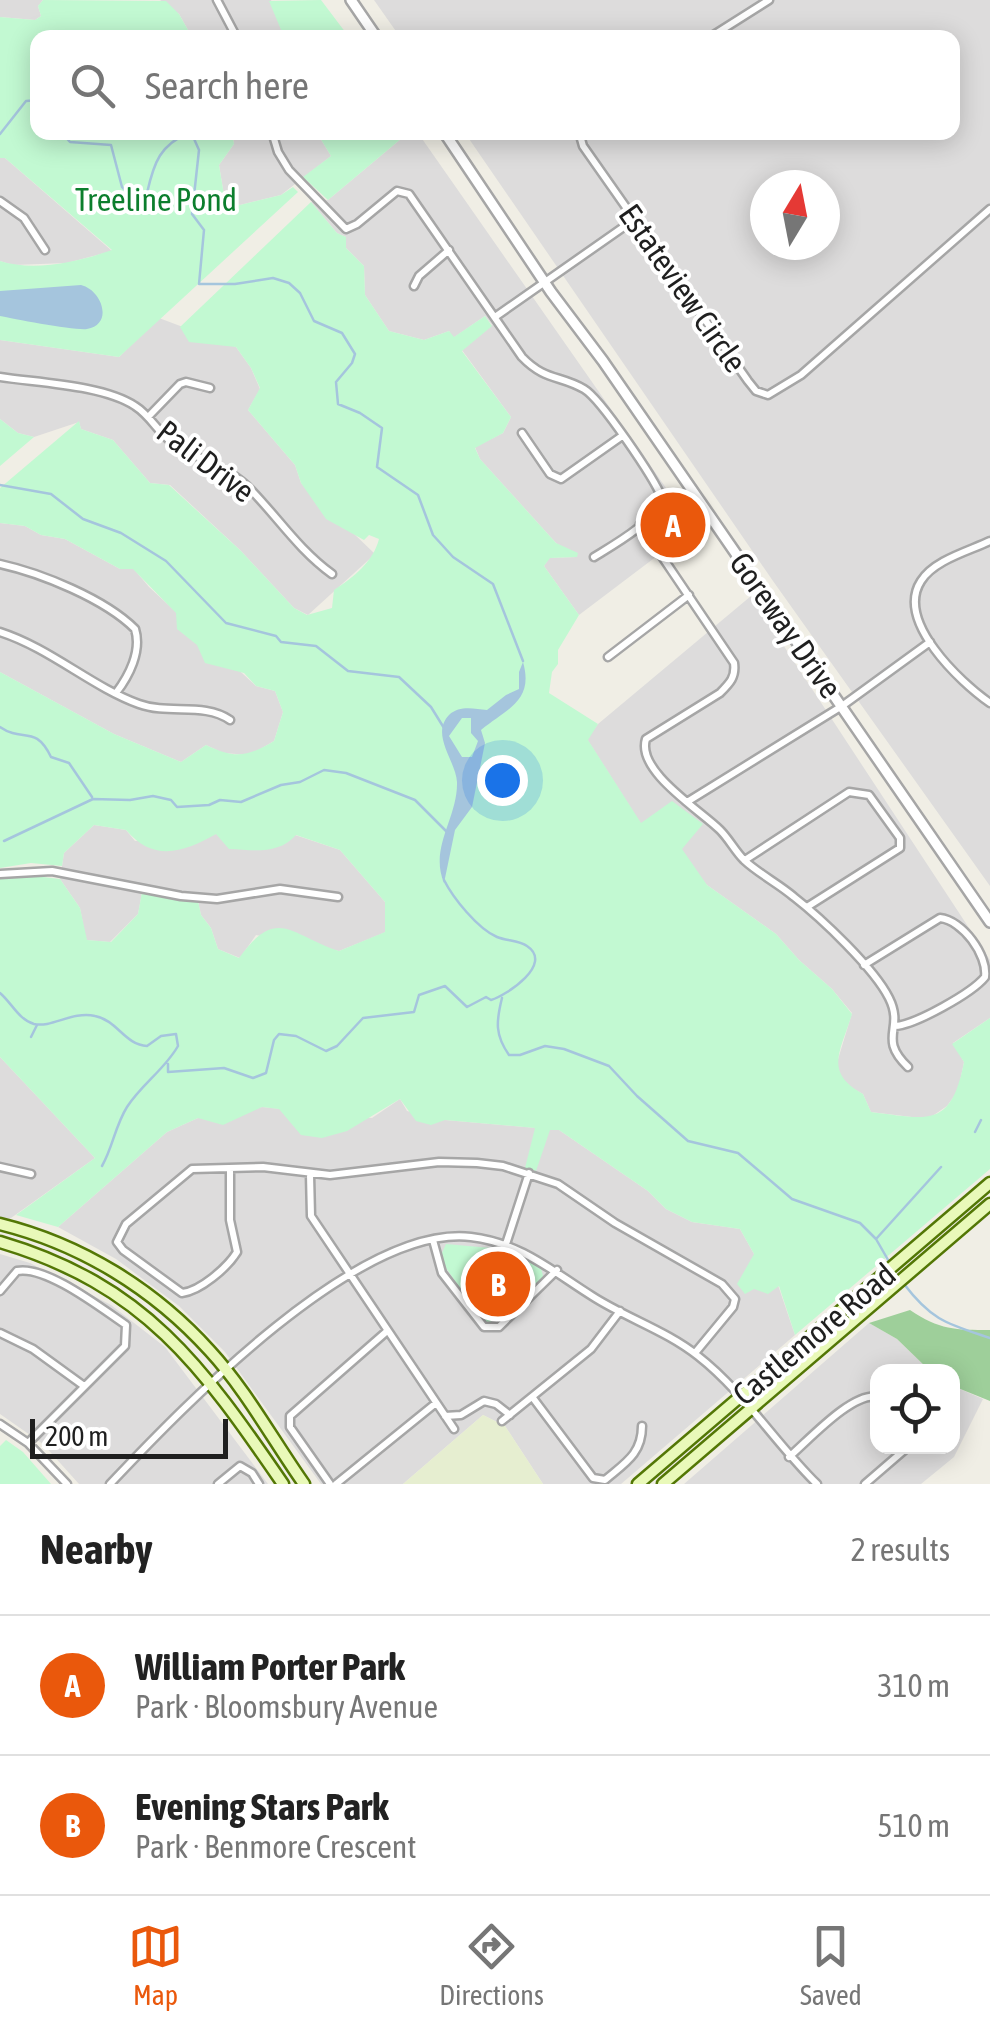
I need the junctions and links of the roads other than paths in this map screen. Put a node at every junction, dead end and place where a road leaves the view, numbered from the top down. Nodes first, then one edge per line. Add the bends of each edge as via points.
1 (217, 0) edge
2 (351, 0) edge
3 (769, 0) edge
4 (233, 30) edge
5 (371, 30) edge
6 (722, 30) edge
7 (275, 140) edge
8 (450, 140) edge
9 (581, 140) edge
10 (0, 201) edge
11 (990, 209) edge
12 (635, 219) junction
13 (45, 250) dead end
14 (448, 250) junction
15 (544, 282) junction
16 (414, 286) dead end
17 (495, 317) junction
18 (0, 378) edge
19 (210, 388) dead end
20 (149, 416) junction
21 (522, 433) dead end
22 (622, 436) junction
23 (640, 524) junction
24 (990, 541) edge
25 (594, 557) dead end
26 (0, 564) edge
27 (332, 574) dead end
28 (689, 595) junction
29 (0, 632) edge
30 (930, 642) junction
31 (608, 657) dead end
32 (116, 693) junction
33 (990, 703) edge
34 (842, 706) junction
35 (230, 720) dead end
36 (687, 802) junction
37 (744, 860) junction
38 (0, 874) edge
39 (338, 897) dead end
40 (807, 907) junction
41 (990, 922) edge
42 (864, 965) junction
43 (894, 1026) junction
44 (908, 1067) dead end
45 (0, 1167) edge
46 (230, 1169) junction
47 (529, 1173) junction
48 (31, 1174) dead end
49 (310, 1175) junction
50 (990, 1183) edge
51 (990, 1204) edge
52 (0, 1224) edge
53 (433, 1240) junction
54 (0, 1242) edge
55 (506, 1244) junction
56 (556, 1270) junction
57 (348, 1274) junction
58 (0, 1291) edge
59 (620, 1311) junction
60 (386, 1332) junction
61 (0, 1333) edge
62 (695, 1353) junction
63 (225, 1370) junction
64 (211, 1382) junction
65 (84, 1386) junction
66 (870, 1395) edge
67 (740, 1397) junction
68 (533, 1398) junction
69 (436, 1404) junction
70 (750, 1410) junction
71 (444, 1415) junction
72 (510, 1415) junction
73 (502, 1421) dead end
74 (0, 1424) edge
75 (642, 1426) dead end
76 (454, 1429) dead end
77 (28, 1444) junction
78 (900, 1454) edge
79 (789, 1457) junction
80 (67, 1484) edge
81 (110, 1484) edge
82 (218, 1484) edge
83 (258, 1484) edge
84 (283, 1484) edge
85 (304, 1484) edge
86 (333, 1484) edge
87 (638, 1484) edge
88 (663, 1484) edge
89 (817, 1484) edge
90 (865, 1484) edge

1 - 4 street
2 - 5 street
3 - 6 street
7 - 14 street via 282,162 340,226 351,228 404,191
8 - 15 street, Goreway Drive
9 - 12 street, Estateview Circle
10 - 13 street via 24,218
11 - 12 street, Estateview Circle via 801,375 768,395 748,381
12 - 15 street
14 - 16 street
14 - 17 street
15 - 17 street
15 - 34 street, Goreway Drive
17 - 22 street via 527,362 591,394
18 - 20 street, Pali Drive via 112,395
19 - 20 street via 180,384
20 - 27 street, Pali Drive via 172,443 208,458 252,490 294,542
21 - 22 street via 561,480
22 - 23 street via 662,498
23 - 25 street
23 - 28 street
24 - 30 street via 942,563 920,582 916,616
26 - 32 street via 45,577 135,630 135,657
28 - 31 street
28 - 36 street via 735,671 720,693 646,739 645,755
29 - 32 street
30 - 33 street via 950,670
30 - 34 street
32 - 35 street via 140,704 209,710
34 - 36 street
34 - 41 street, Goreway Drive
36 - 37 street
37 - 40 street
37 - 40 street via 850,792 869,795 900,838 900,848
38 - 39 street via 52,871 217,899 280,889
40 - 42 street
42 - 43 street via 890,998
42 - 43 street via 940,918 959,924 985,962 981,983
43 - 44 street via 893,1051
45 - 48 street
46 - 46 street via 192,1169 177,1179 119,1233 122,1250 182,1293 202,1284 236,1252
46 - 49 street
47 - 49 street via 438,1162
47 - 55 street
47 - 62 street via 558,1184 732,1293 733,1306
49 - 57 street via 312,1216
50 - 67 main road, Castlemore Road
51 - 70 main road, Castlemore Road
52 - 63 main road via 65,1245 127,1279 168,1309
53 - 55 street via 470,1237
53 - 56 street via 442,1274 484,1327 499,1326
53 - 57 street
54 - 64 main road via 72,1270 121,1299 169,1336
55 - 56 street
56 - 59 street
57 - 60 street
57 - 63 street
58 - 65 street via 17,1271 33,1270 126,1325 126,1346
59 - 62 street
59 - 68 street via 591,1349
60 - 69 street
60 - 86 street via 290,1416 290,1427
61 - 65 street
62 - 67 street
63 - 64 street
63 - 85 main road
64 - 81 street
64 - 84 main road
65 - 77 street
66 - 79 street via 854,1401
67 - 70 street
67 - 87 main road, Castlemore Road
68 - 72 street
68 - 75 street via 593,1478 604,1480 636,1454
69 - 71 street
69 - 86 street
70 - 79 street
70 - 88 main road, Castlemore Road
71 - 72 street via 455,1417 484,1401
71 - 76 street
72 - 73 street
74 - 77 street
77 - 80 street
78 - 90 street
79 - 89 street
82 - 83 street via 240,1466

